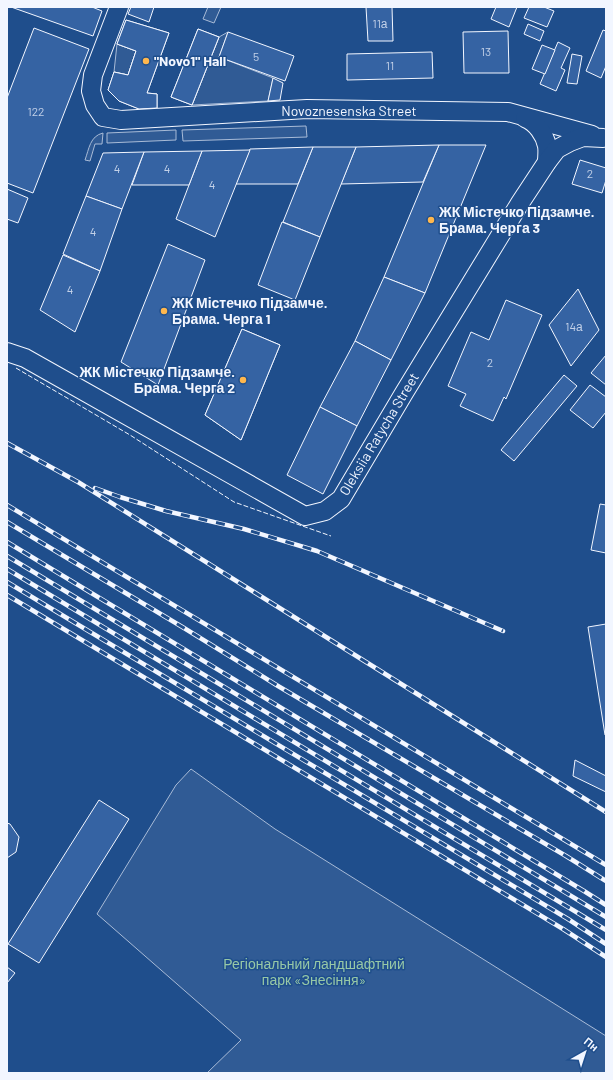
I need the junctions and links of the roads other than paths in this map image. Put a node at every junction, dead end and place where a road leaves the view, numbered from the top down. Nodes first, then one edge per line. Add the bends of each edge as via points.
1 (119, 7) edge
2 (508, 112) junction
3 (604, 139) edge
4 (547, 162) junction
5 (7, 352) edge

1 - 2 street, Novoznesenska Street via 93,75 91,91 95,105 103,117 121,120 307,109
2 - 3 street, Novoznesenska Street
2 - 4 street via 529,120 542,132 547,145
3 - 4 street, Oleksiia Ratycha Street via 583,137 570,142 556,149
4 - 5 street, Oleksiia Ratycha Street via 341,499 325,511 305,516 25,358

